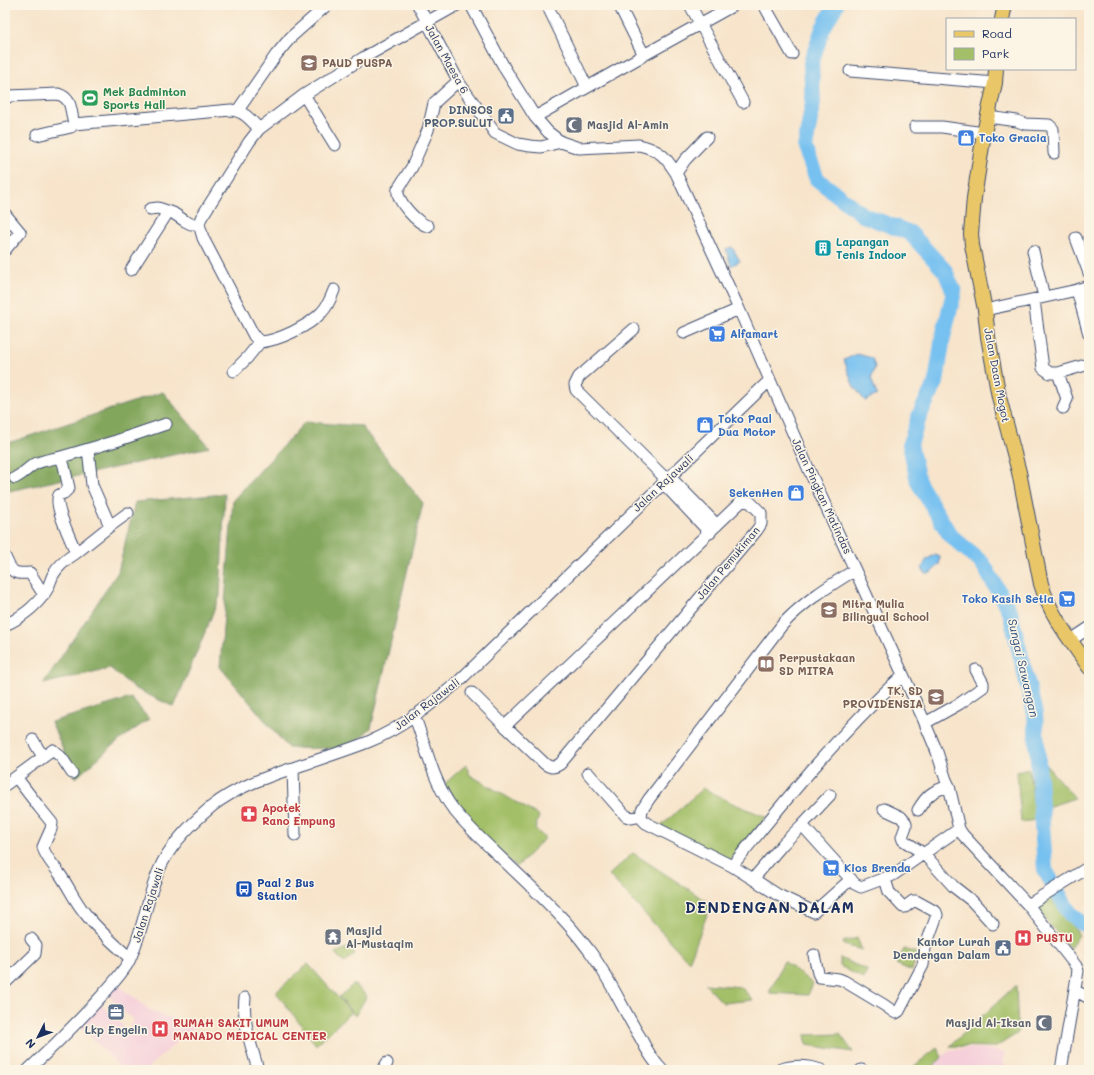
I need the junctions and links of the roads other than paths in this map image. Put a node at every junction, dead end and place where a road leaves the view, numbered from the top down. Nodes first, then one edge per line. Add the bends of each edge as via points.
1 (326, 5) edge
2 (418, 5) edge
3 (457, 5) edge
4 (471, 5) edge
5 (547, 5) edge
6 (619, 5) edge
7 (690, 5) edge
8 (734, 5) edge
9 (764, 5) edge
10 (1005, 5) edge
11 (1002, 18) edge
12 (427, 22) junction
13 (699, 24) junction
14 (792, 54) dead end
15 (644, 55) junction
16 (850, 71) dead end
17 (996, 76) edge
18 (458, 81) junction
19 (587, 87) junction
20 (304, 95) junction
21 (5, 99) edge
22 (743, 102) dead end
23 (238, 110) junction
24 (535, 117) junction
25 (988, 117) junction
26 (74, 124) junction
27 (915, 127) dead end
28 (259, 129) junction
29 (984, 133) junction
30 (37, 135) dead end
31 (707, 138) dead end
32 (561, 142) junction
33 (335, 145) dead end
34 (1054, 153) dead end
35 (676, 173) junction
36 (150, 209) dead end
37 (168, 212) junction
38 (5, 214) edge
39 (199, 224) junction
40 (428, 226) dead end
41 (1076, 238) dead end
42 (5, 250) edge
43 (1032, 251) dead end
44 (131, 270) dead end
45 (1089, 273) edge
46 (1089, 286) edge
47 (334, 290) dead end
48 (1077, 290) junction
49 (1039, 298) junction
50 (739, 309) junction
51 (985, 310) junction
52 (634, 329) dead end
53 (684, 333) dead end
54 (1089, 334) edge
55 (260, 342) junction
56 (1089, 364) edge
57 (234, 371) dead end
58 (1058, 373) junction
59 (770, 380) junction
60 (1063, 408) dead end
61 (166, 424) dead end
62 (88, 449) junction
63 (61, 457) junction
64 (15, 478) dead end
65 (665, 479) junction
66 (128, 513) dead end
67 (110, 526) junction
68 (714, 529) junction
69 (76, 553) junction
70 (5, 557) edge
71 (855, 570) junction
72 (44, 594) junction
73 (5, 625) edge
74 (1089, 628) edge
75 (1070, 640) junction
76 (1089, 667) edge
77 (976, 670) dead end
78 (904, 675) junction
79 (472, 693) dead end
80 (414, 715) junction
81 (925, 723) junction
82 (505, 726) junction
83 (33, 740) dead end
84 (43, 757) junction
85 (293, 768) junction
86 (72, 773) dead end
87 (588, 773) dead end
88 (16, 777) junction
89 (5, 785) edge
90 (949, 786) junction
91 (830, 795) dead end
92 (884, 809) dead end
93 (918, 810) dead end
94 (641, 816) junction
95 (802, 824) junction
96 (959, 828) junction
97 (295, 834) dead end
98 (924, 854) junction
99 (732, 866) junction
100 (1085, 869) edge
101 (885, 878) junction
102 (753, 879) junction
103 (850, 879) junction
104 (1028, 905) junction
105 (993, 924) dead end
106 (31, 939) dead end
107 (814, 955) dead end
108 (130, 958) junction
109 (5, 983) edge
110 (1076, 991) junction
111 (245, 998) dead end
112 (1089, 998) edge
113 (28, 1070) edge
114 (258, 1070) edge
115 (662, 1070) edge
116 (778, 1070) edge
117 (821, 1070) edge
118 (1061, 1070) edge

1 - 23 street via 291,37
2 - 12 street, Jalan Maesa 6
3 - 12 street
4 - 24 street, Jalan Pingkan Matindas
5 - 19 street
6 - 15 street
7 - 13 street
8 - 13 street
9 - 14 street
10 - 11 main road
12 - 18 street, Jalan Maesa 6
12 - 20 street
13 - 15 street
13 - 22 street
15 - 19 street
16 - 17 street
17 - 25 main road, Jalan Daan Mogot
18 - 32 street, Jalan Maesa 6 via 486,121 502,138 518,144 541,147
18 - 40 street via 434,103 428,130 397,193 400,201 417,219
19 - 24 street
20 - 28 street
20 - 33 street
21 - 26 street via 9,96 66,96
23 - 26 street
23 - 28 street
24 - 32 street, Jalan Pingkan Matindas
25 - 29 main road, Jalan Daan Mogot
25 - 34 street via 1025,124 1049,125 1053,129
26 - 30 street
27 - 29 street via 942,127
28 - 39 street
29 - 51 main road, Jalan Daan Mogot via 971,234 972,252
31 - 35 street
32 - 35 street, Jalan Pingkan Matindas via 579,148 646,146 665,156
35 - 50 street, Jalan Pingkan Matindas
36 - 37 street via 158,208
37 - 39 street via 189,223
37 - 44 street
38 - 42 street via 20,232
39 - 55 street via 203,238 254,336
41 - 45 street
43 - 49 street
46 - 48 street
47 - 55 street via 323,311 314,319 272,340
48 - 49 street
48 - 54 street
49 - 51 street
49 - 58 street via 1043,368 1050,373
50 - 53 street
50 - 59 street, Jalan Pingkan Matindas
51 - 75 main road, Jalan Daan Mogot via 999,397 1019,472 1041,584 1054,616
52 - 65 street via 579,377 575,385 576,390
55 - 57 street
56 - 58 street
58 - 60 street via 1068,399
59 - 65 street, Jalan Rajawali
59 - 71 street, Jalan Pingkan Matindas
61 - 62 street
62 - 63 street
62 - 67 street via 92,485
63 - 64 street via 38,463
63 - 69 street via 69,488 59,494 57,500
65 - 68 street
65 - 80 street, Jalan Rajawali via 459,681
66 - 67 street
67 - 69 street
68 - 82 street, Jalan Pemukiman
68 - 82 street, Jalan Pemukiman via 742,501 750,502 761,513 761,524 757,530 560,764 554,768 545,764
69 - 72 street via 60,566
70 - 72 street via 17,574 30,573
71 - 78 street, Jalan Pingkan Matindas
71 - 94 street via 810,599 782,625 648,799
72 - 73 street via 28,610
74 - 75 street
75 - 76 main road, Jalan Daan Mogot
77 - 81 street via 983,687 960,704
78 - 81 street, Jalan Pingkan Matindas
78 - 99 street via 831,747
79 - 82 street
80 - 85 street, Jalan Rajawali via 368,742
80 - 115 street via 435,775 453,810 562,917 578,936 613,987 643,1043
81 - 90 street, Jalan Pingkan Matindas
83 - 84 street
84 - 86 street via 53,750
84 - 88 street
85 - 97 street
85 - 108 street, Jalan Rajawali via 264,777 225,797 189,828 166,856 159,870
87 - 94 street via 626,816
88 - 89 street
88 - 108 street via 52,823 42,847 43,851 65,880 83,912
90 - 93 street via 933,792
90 - 96 street, Jalan Pingkan Matindas
91 - 95 street
92 - 98 street via 904,820 906,826 902,838
94 - 99 street via 646,823
95 - 102 street
95 - 103 street
96 - 98 street
96 - 104 street, Jalan Pingkan Matindas
98 - 101 street
98 - 105 street
99 - 102 street
100 - 104 street
101 - 103 street via 862,887
101 - 107 street via 888,890 902,907 915,901 937,915 925,948 922,966 899,1011 894,1012 842,980 820,977
102 - 103 street via 778,895 814,912
104 - 110 street, Jalan Pingkan Matindas via 1076,966
106 - 109 street via 36,946 35,954
108 - 113 street, Jalan Rajawali via 109,988
110 - 112 street
110 - 118 street, Jalan Pingkan Matindas
111 - 114 street via 244,1009
116 - 117 street via 810,1066

